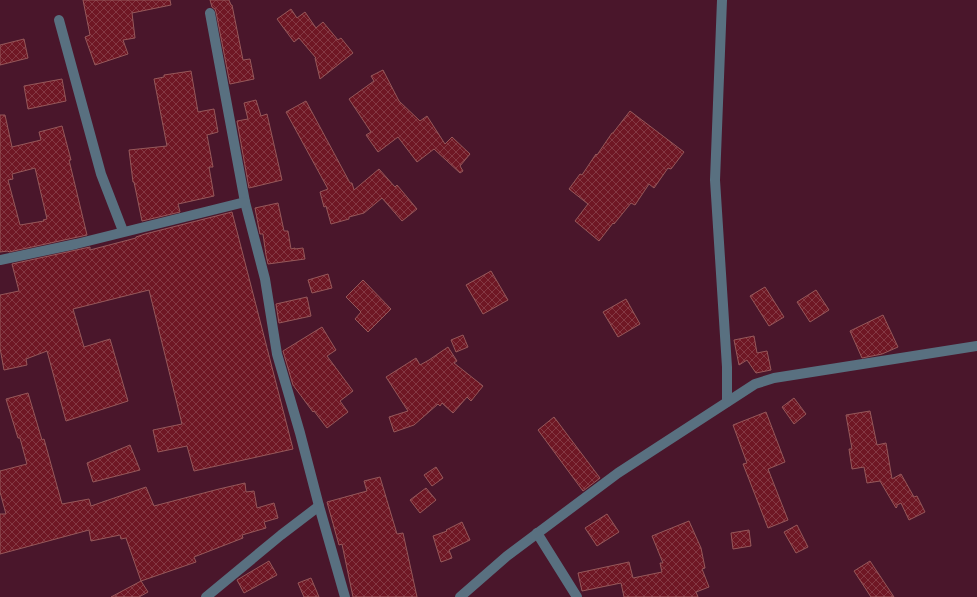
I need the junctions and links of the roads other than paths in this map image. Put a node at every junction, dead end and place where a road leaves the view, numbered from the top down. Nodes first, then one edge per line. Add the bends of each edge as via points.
1 (722, 0) edge
2 (210, 13) dead end
3 (59, 20) dead end
4 (245, 202) junction
5 (123, 231) junction
6 (0, 260) edge
7 (977, 346) edge
8 (726, 402) junction
9 (319, 506) junction
10 (537, 533) junction
11 (206, 597) edge
12 (345, 597) edge
13 (460, 597) edge
14 (577, 597) edge

1 - 8 street via 715,180 727,367
2 - 4 street
3 - 5 street via 101,174
4 - 5 street
4 - 9 street via 265,279 277,354
5 - 6 street
7 - 8 street via 774,378 755,384
8 - 10 street via 618,473
9 - 11 street
9 - 12 street
10 - 13 street
10 - 14 street

